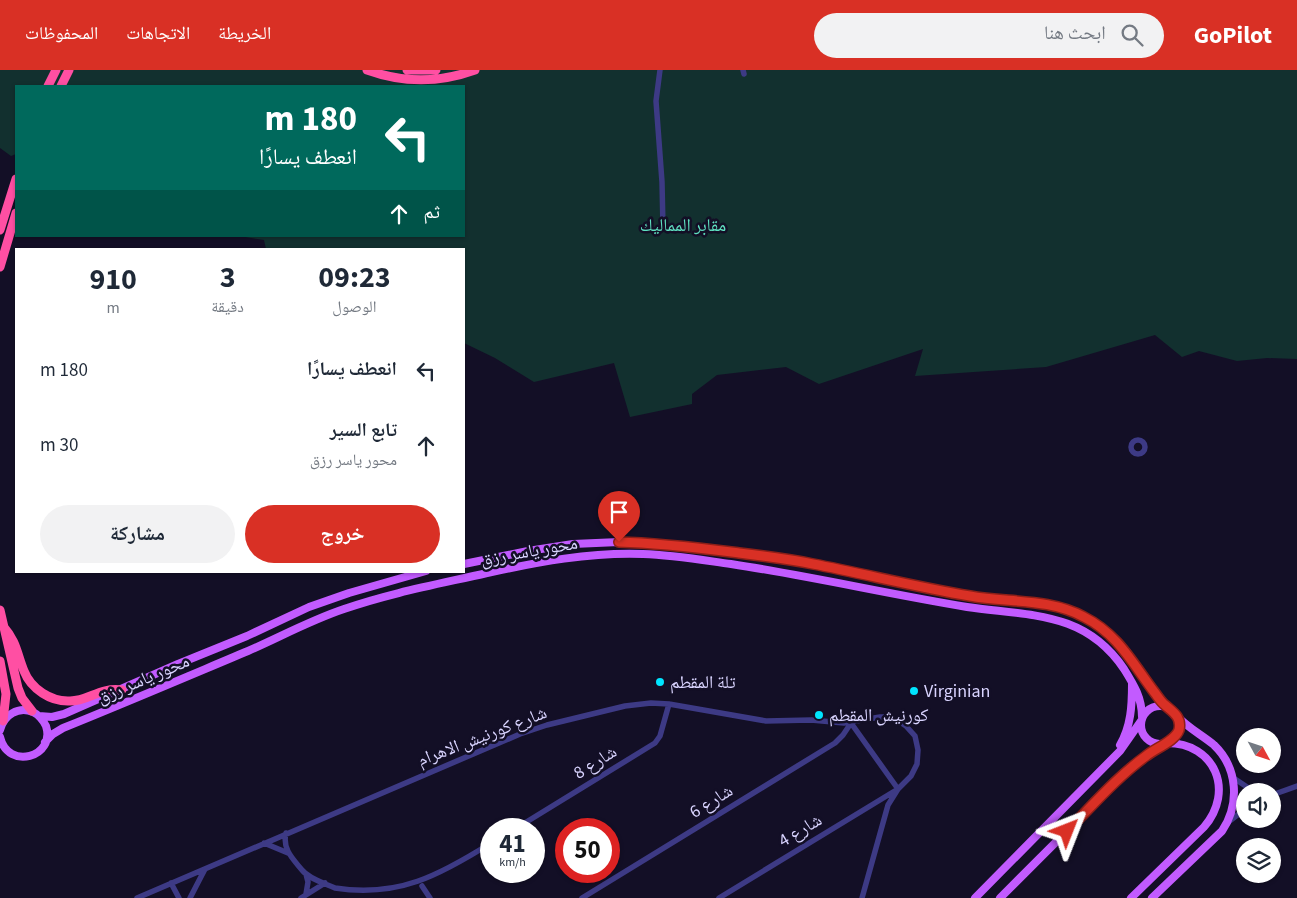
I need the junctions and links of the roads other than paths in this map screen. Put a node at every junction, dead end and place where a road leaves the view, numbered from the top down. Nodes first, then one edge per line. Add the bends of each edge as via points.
1 (56, 70) edge
2 (69, 70) edge
3 (367, 70) edge
4 (407, 70) edge
5 (436, 70) edge
6 (475, 70) edge
7 (660, 70) edge
8 (48, 85) edge
9 (62, 85) edge
10 (15, 183) edge
11 (15, 215) edge
12 (663, 228) dead end
13 (0, 230) edge
14 (0, 267) edge
15 (465, 564) edge
16 (419, 573) edge
17 (0, 610) edge
18 (3, 626) junction
19 (0, 661) edge
20 (1132, 682) junction
21 (122, 690) junction
22 (669, 704) junction
23 (1165, 706) junction
24 (35, 714) junction
25 (1177, 716) junction
26 (1141, 719) junction
27 (851, 723) junction
28 (2, 725) edge
29 (0, 737) edge
30 (45, 742) junction
31 (1164, 744) junction
32 (0, 754) edge
33 (11, 754) junction
34 (1114, 756) junction
35 (1232, 778) junction
36 (1240, 783) edge
37 (1297, 786) edge
38 (898, 789) junction
39 (1281, 792) edge
40 (1236, 816) edge
41 (533, 818) edge
42 (1226, 824) junction
43 (286, 833) junction
44 (264, 843) junction
45 (480, 850) edge
46 (290, 854) junction
47 (205, 869) junction
48 (306, 874) junction
49 (171, 883) junction
50 (325, 883) junction
51 (422, 886) junction
52 (416, 889) dead end
53 (592, 895) edge
54 (304, 897) edge
55 (369, 897) edge
56 (137, 898) edge
57 (179, 898) edge
58 (190, 898) edge
59 (430, 898) edge
60 (582, 898) edge
61 (719, 898) edge
62 (862, 898) edge
63 (975, 898) edge
64 (1000, 898) edge
65 (1131, 898) edge
66 (1152, 898) edge

1 - 8 highway
2 - 9 highway
3 - 6 highway via 388,77 420,80 450,78
4 - 5 highway
7 - 12 street via 656,101
10 - 13 highway
11 - 14 highway
15 - 23 main road, محور ياسر رزق via 573,544 665,544 794,560 977,597 1048,604 1076,613 1108,633 1127,652
16 - 21 main road, محور ياسر رزق via 315,604
17 - 18 highway
18 - 21 highway via 17,647 27,678 43,694 69,702 106,690
18 - 24 highway via 18,688
19 - 28 highway via 6,694
20 - 26 main road, محور ياسر رزق via 1139,695
20 - 30 main road, محور ياسر رزق via 1116,658 1099,641 1078,627 1054,619 693,559 608,554 532,564 426,586 344,609 64,728
20 - 34 main road via 1129,723
21 - 24 main road, محور ياسر رزق via 58,716
22 - 27 street, شارع كورنيش الاهرام via 756,720
22 - 41 street, شارع 8 via 655,743
22 - 43 street, شارع كورنيش الاهرام via 633,704 520,734
23 - 25 main road
23 - 26 main road via 1153,706
24 - 28 main road, محور ياسر رزق via 22,710 14,712
24 - 30 main road via 46,728
25 - 31 main road via 1178,732
25 - 35 main road via 1219,751
26 - 31 main road via 1141,731 1146,739 1154,744
26 - 34 main road via 1130,739
27 - 38 street
27 - 38 street, شارع كورنيش الاهرام via 887,718 900,722 911,731 917,743 917,764
27 - 53 street, شارع 6 via 835,743
29 - 33 main road
30 - 33 main road, محور ياسر رزق via 33,755 20,757
31 - 64 main road via 1128,770
31 - 65 main road via 1188,746 1210,762 1218,776 1218,803 1204,827
32 - 33 main road
34 - 63 main road
35 - 36 street
35 - 42 main road via 1234,804
37 - 39 street
38 - 61 street, شارع 4
38 - 62 street, شارع كورنيش الاهرام via 888,805
40 - 42 street
42 - 66 main road
43 - 44 street, شارع كورنيش الاهرام
43 - 46 street via 285,842
44 - 46 street
44 - 47 street, شارع كورنيش الاهرام
45 - 51 street
46 - 48 street
47 - 49 street, شارع كورنيش الاهرام
47 - 58 street
48 - 50 street
48 - 54 street via 308,887
49 - 56 street, شارع كورنيش الاهرام
49 - 57 street
50 - 54 street
50 - 55 street
51 - 52 street
51 - 59 street
53 - 60 street, شارع 6

